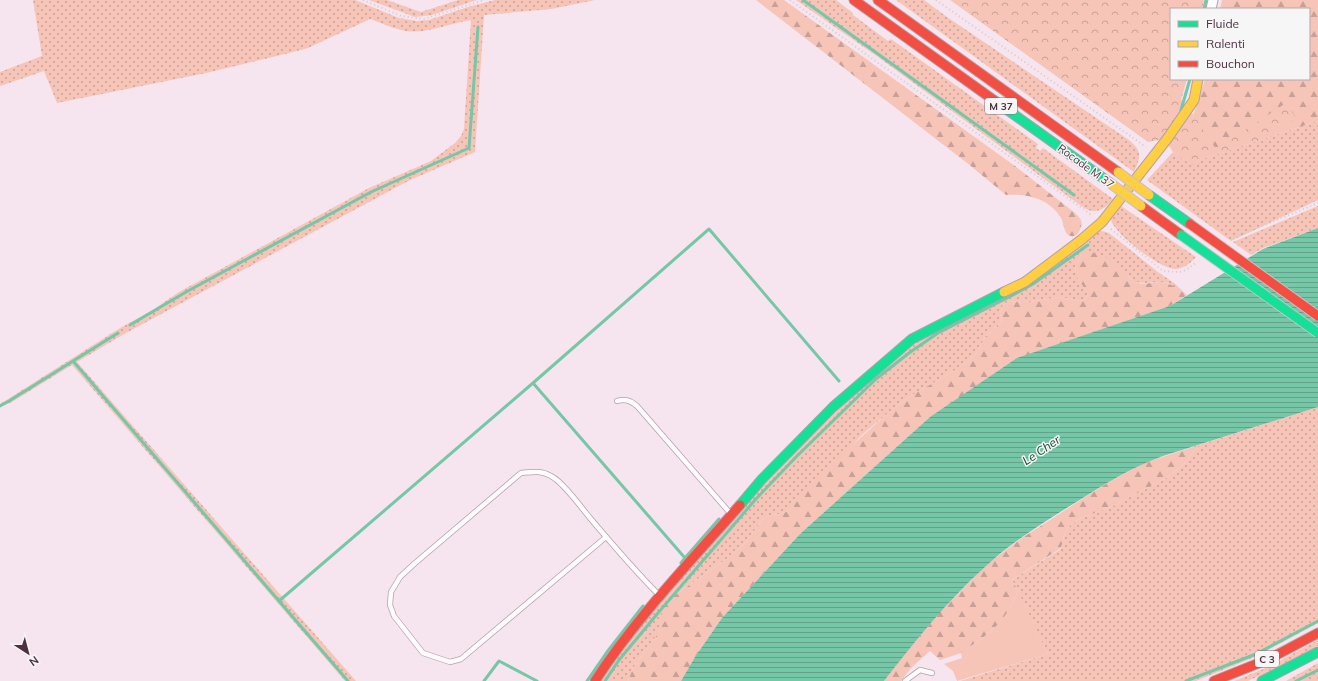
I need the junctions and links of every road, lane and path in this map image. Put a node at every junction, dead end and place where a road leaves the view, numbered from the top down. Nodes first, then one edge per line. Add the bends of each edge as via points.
1 (363, 0) edge
2 (484, 0) edge
3 (790, 0) edge
4 (854, 0) edge
5 (878, 0) edge
6 (936, 0) edge
7 (1198, 80) edge
8 (1156, 154) junction
9 (1102, 222) junction
10 (1318, 316) edge
11 (1318, 333) edge
12 (616, 401) dead end
13 (731, 514) junction
14 (606, 537) junction
15 (661, 596) junction
16 (1318, 633) edge
17 (1318, 652) edge
18 (932, 673) dead end
19 (595, 681) edge
20 (905, 681) edge
21 (1214, 681) edge
22 (1262, 681) edge

1 - 2 path via 401,16 424,19
3 - 9 path
4 - 11 main road, Rocade M 37 / M 37, bridge
5 - 10 main road, Rocade M 37 / M 37, bridge
6 - 8 path
7 - 8 main road via 1194,100
8 - 9 main road
9 - 13 main road via 1025,282 912,339 834,407
12 - 13 lane via 630,401 637,406
13 - 15 main road
14 - 14 lane via 564,487 551,476 537,471 521,473 400,577 391,592 390,604 394,616 423,653 450,662 461,659
14 - 15 lane
15 - 19 main road via 612,655
16 - 21 main road, C 3 via 1270,658
17 - 22 main road, C 3
18 - 20 lane via 920,670

